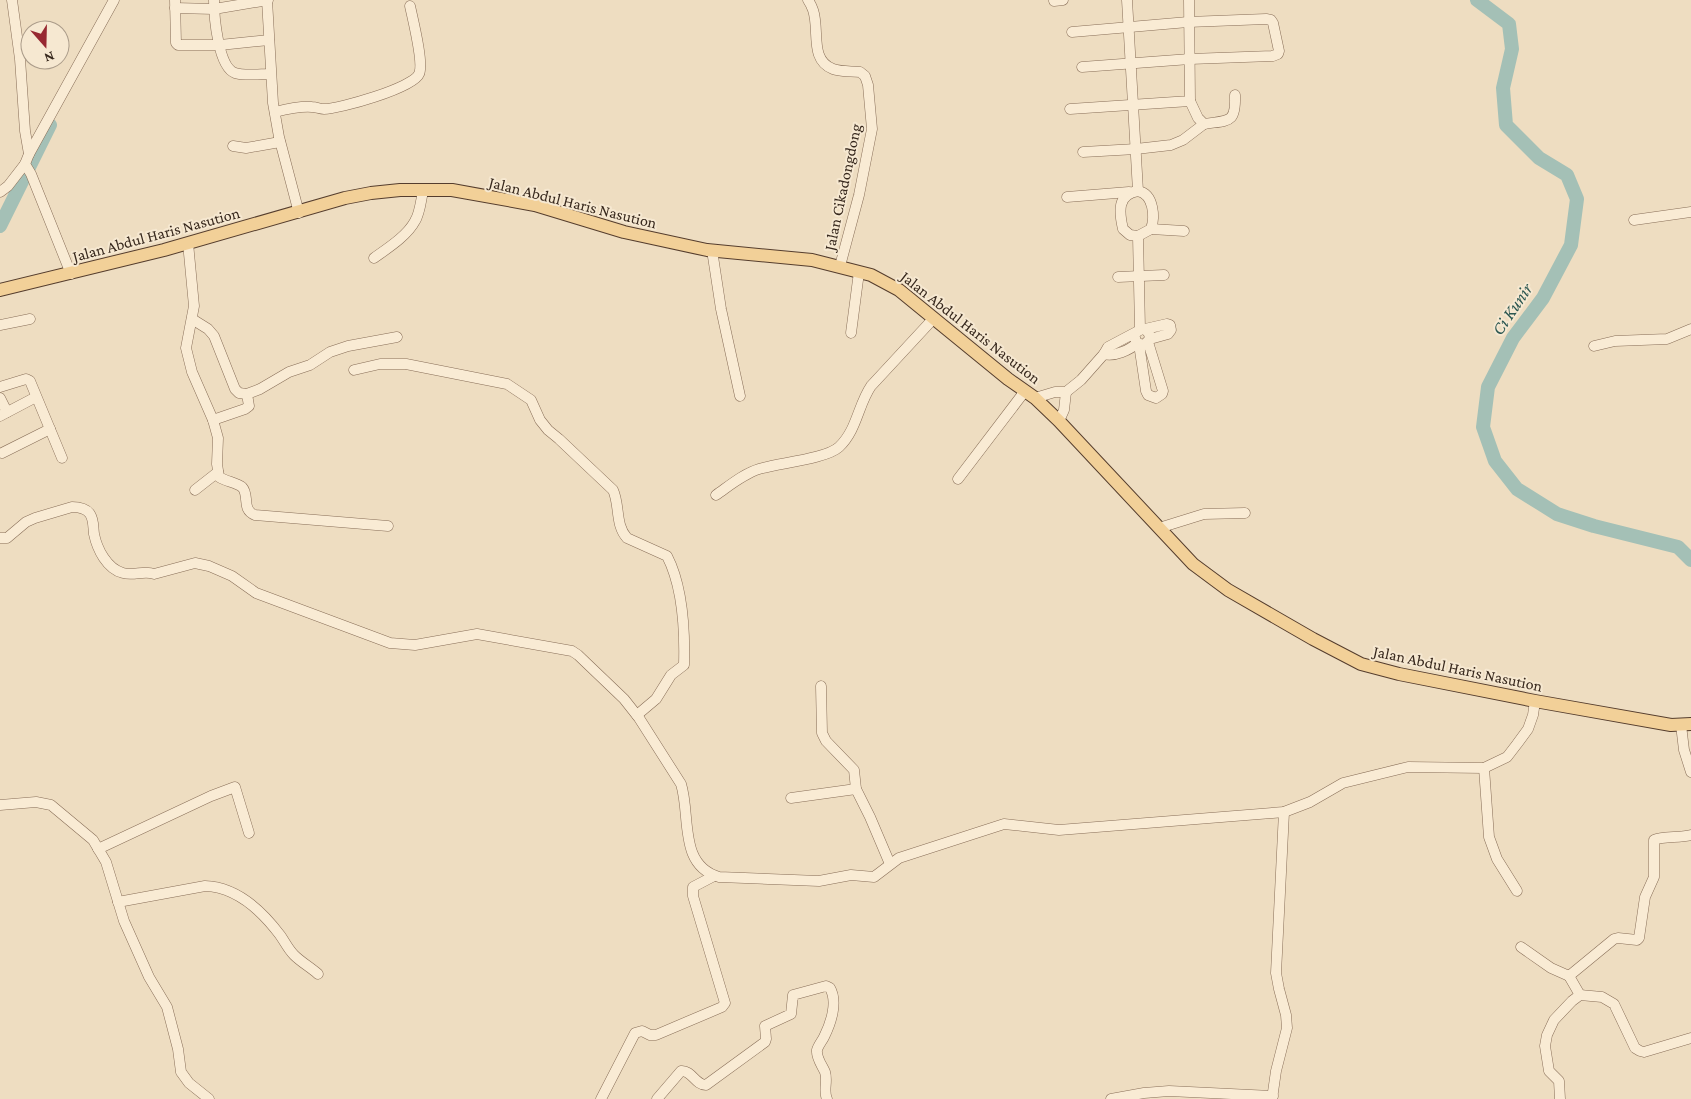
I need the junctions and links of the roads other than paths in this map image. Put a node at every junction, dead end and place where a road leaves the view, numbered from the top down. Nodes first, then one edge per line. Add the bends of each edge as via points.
1 (12, 0) edge
2 (114, 0) edge
3 (267, 0) edge
4 (808, 0) edge
5 (1063, 0) edge
6 (1127, 0) edge
7 (1189, 0) edge
8 (1054, 1) edge
9 (175, 4) edge
10 (214, 5) edge
11 (410, 6) dead end
12 (1188, 22) junction
13 (1129, 27) junction
14 (1072, 32) dead end
15 (269, 40) junction
16 (220, 45) junction
17 (1190, 59) junction
18 (1131, 62) junction
19 (1082, 67) dead end
20 (270, 74) junction
21 (1235, 95) dead end
22 (1190, 101) junction
23 (1133, 106) junction
24 (1070, 108) dead end
25 (274, 112) junction
26 (1204, 124) junction
27 (280, 142) junction
28 (233, 146) dead end
29 (1136, 149) junction
30 (1083, 152) dead end
31 (28, 154) junction
32 (28, 168) junction
33 (423, 191) junction
34 (1133, 191) junction
35 (0, 192) edge
36 (1067, 197) dead end
37 (1691, 212) edge
38 (298, 213) junction
39 (1634, 220) dead end
40 (1151, 230) junction
41 (1184, 232) dead end
42 (1138, 236) junction
43 (188, 244) junction
44 (712, 250) junction
45 (374, 258) dead end
46 (840, 266) junction
47 (858, 272) junction
48 (70, 274) junction
49 (1164, 275) dead end
50 (1139, 276) junction
51 (1118, 277) dead end
52 (0, 290) edge
53 (934, 318) junction
54 (30, 319) dead end
55 (192, 319) junction
56 (0, 325) edge
57 (1691, 329) edge
58 (851, 333) dead end
59 (397, 337) dead end
60 (1594, 346) dead end
61 (354, 370) dead end
62 (0, 387) edge
63 (1066, 392) junction
64 (247, 394) junction
65 (1030, 394) junction
66 (740, 396) dead end
67 (36, 397) junction
68 (0, 398) edge
69 (3, 414) edge
70 (213, 420) junction
71 (1059, 422) junction
72 (50, 429) junction
73 (2, 453) dead end
74 (62, 458) dead end
75 (218, 472) junction
76 (958, 479) dead end
77 (195, 490) dead end
78 (716, 495) dead end
79 (1245, 513) dead end
80 (388, 526) dead end
81 (1159, 528) junction
82 (0, 538) edge
83 (821, 686) dead end
84 (1535, 701) junction
85 (636, 715) junction
86 (1686, 725) edge
87 (1484, 768) junction
88 (1691, 772) edge
89 (856, 789) junction
90 (791, 798) dead end
91 (0, 805) edge
92 (1284, 812) junction
93 (249, 833) dead end
94 (1691, 835) edge
95 (98, 849) junction
96 (890, 864) junction
97 (714, 876) junction
98 (1517, 891) dead end
99 (118, 902) junction
100 (1521, 947) dead end
101 (318, 974) dead end
102 (1569, 976) junction
103 (1580, 995) junction
104 (1691, 1038) edge
105 (1273, 1098) edge
106 (209, 1099) edge
107 (601, 1099) edge
108 (656, 1099) edge
109 (827, 1099) edge
110 (1111, 1099) edge
111 (1560, 1099) edge

1 - 31 street
2 - 31 street
3 - 10 street
3 - 15 street
4 - 46 street, Jalan Cikadongdong via 813,10 816,48 822,61 832,69 860,72 868,85 871,137
5 - 8 street
6 - 13 street
7 - 12 street
9 - 10 street
9 - 16 street via 176,44
10 - 16 street
11 - 25 street via 420,70 415,80 351,104
12 - 13 street
12 - 17 street
12 - 17 street via 1269,19 1274,23 1279,51 1275,56
13 - 14 street
13 - 18 street
15 - 16 street
15 - 20 street
16 - 20 street via 232,72
17 - 18 street
17 - 22 street
18 - 19 street
18 - 23 street
20 - 25 street
21 - 26 street via 1236,111 1233,116 1226,121
22 - 23 street
22 - 26 street
23 - 24 street
23 - 29 street
25 - 27 street
26 - 29 street via 1177,143
27 - 28 street via 246,148
27 - 38 street
29 - 30 street
29 - 34 street
31 - 32 street
32 - 35 street
32 - 48 street
33 - 38 main road, Jalan Abdul Haris Nasution via 371,193
33 - 44 main road, Jalan Abdul Haris Nasution via 452,190 535,205 624,232
33 - 45 street via 416,220 409,230
34 - 36 street
34 - 40 street via 1143,192 1148,197 1153,217
34 - 42 street via 1122,200 1122,225 1127,233
37 - 39 street
38 - 43 main road, Jalan Abdul Haris Nasution
40 - 41 street
40 - 42 street
42 - 50 street
43 - 48 main road, Jalan Abdul Haris Nasution
43 - 55 street via 194,306
44 - 46 main road, Jalan Abdul Haris Nasution
44 - 66 street
46 - 47 main road, Jalan Abdul Haris Nasution
47 - 53 main road, Jalan Abdul Haris Nasution via 899,290
47 - 58 street
48 - 52 main road, Jalan Abdul Haris Nasution
49 - 50 street
50 - 51 street
50 - 63 street via 1142,337 1127,349 1112,355 1104,354
53 - 65 main road, Jalan Abdul Haris Nasution
53 - 78 street via 871,386 851,431 839,447 826,454 754,471
54 - 56 street
55 - 64 street via 214,336 235,389
55 - 70 street via 186,348 188,358
57 - 60 street via 1667,339 1615,341
59 - 64 street via 330,352 310,365
61 - 85 street via 380,364 406,364 507,384 530,400 548,430 613,490 623,534 666,556 681,603 685,640 684,666 671,675 656,699
62 - 67 street via 26,379 30,381
63 - 65 street
63 - 71 street
64 - 70 street via 249,406
65 - 71 main road, Jalan Abdul Haris Nasution
65 - 76 street
67 - 69 street
67 - 72 street
68 - 69 street
70 - 75 street via 218,438
71 - 81 main road, Jalan Abdul Haris Nasution
72 - 73 street
72 - 74 street
75 - 77 street
75 - 80 street via 219,477 241,486 248,510 255,515
79 - 81 street via 1204,514
81 - 84 main road, Jalan Abdul Haris Nasution via 1192,564 1228,590 1361,664
82 - 85 street via 7,538 35,518 72,507 83,509 93,519 99,550 112,567 122,573 154,574 203,564 232,576 256,594 390,644 415,645 477,634 566,649 578,655 615,688
83 - 89 street via 822,733 828,745 854,770
84 - 86 main road, Jalan Abdul Haris Nasution
84 - 87 street via 1528,729 1517,744 1507,757
85 - 97 street via 681,784 689,842 701,867
86 - 88 street via 1684,750
87 - 92 street via 1408,767 1343,783
87 - 98 street via 1488,837
89 - 90 street
89 - 96 street
91 - 95 street via 36,802 51,805
92 - 96 street via 1059,830 1004,824 899,858
92 - 105 street via 1276,973 1287,1028
93 - 95 street via 235,787
94 - 102 street via 1654,840 1654,877 1645,897 1639,938 1614,939
95 - 99 street via 106,862
96 - 97 street via 879,874 869,877 851,875 814,881
97 - 107 street via 692,889 725,1003 656,1034 636,1033
99 - 101 street via 217,886 247,901 271,924 294,955
99 - 106 street via 149,977 167,1007 182,1072 189,1083
100 - 102 street
102 - 103 street
103 - 104 street via 1602,997 1614,1004 1635,1048 1640,1051
103 - 111 street via 1554,1020 1547,1035 1545,1046 1549,1071 1559,1081
105 - 110 street via 1169,1091
108 - 109 street via 681,1071 688,1072 706,1085 765,1042 765,1026 791,1014 793,995 826,986 833,996 832,1016 817,1054 826,1079

